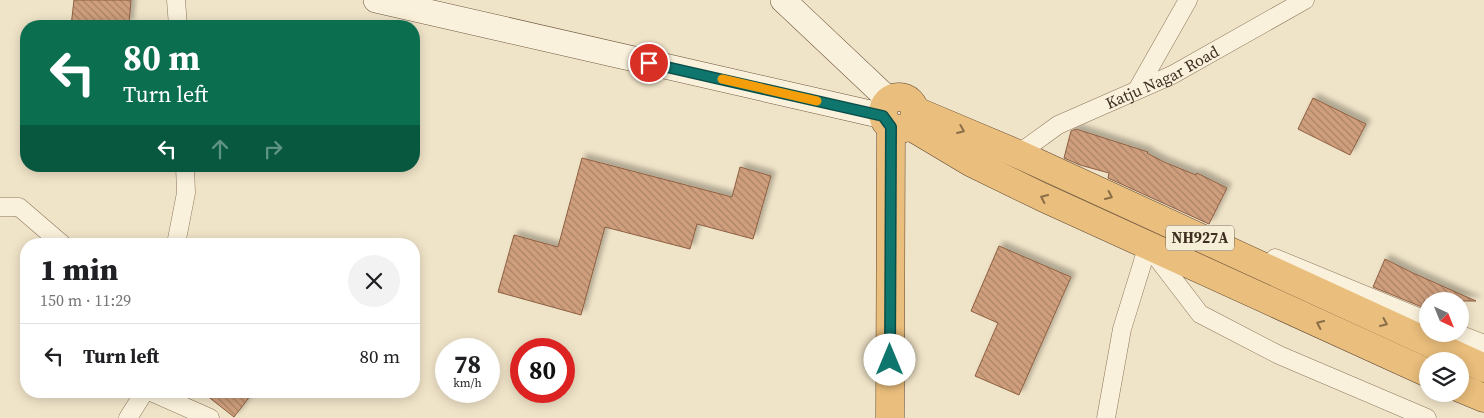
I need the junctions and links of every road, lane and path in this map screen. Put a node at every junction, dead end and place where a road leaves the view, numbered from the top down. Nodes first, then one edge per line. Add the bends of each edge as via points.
1 (176, 0) edge
2 (376, 0) edge
3 (783, 0) edge
4 (1188, 0) edge
5 (1305, 0) edge
6 (178, 20) edge
7 (1137, 90) junction
8 (899, 118) junction
9 (1018, 154) junction
10 (185, 172) edge
11 (0, 207) edge
12 (1165, 222) junction
13 (55, 238) edge
14 (177, 238) edge
15 (1148, 245) junction
16 (1419, 317) edge
17 (1469, 338) edge
18 (1484, 344) edge
19 (1484, 368) edge
20 (1419, 369) edge
21 (1469, 392) edge
22 (142, 398) edge
23 (163, 398) edge
24 (1484, 398) edge
25 (128, 418) edge
26 (210, 418) edge
27 (890, 418) edge
28 (906, 418) edge
29 (1106, 418) edge
30 (1428, 418) edge

1 - 6 street
2 - 8 main road
3 - 8 main road
4 - 7 street
5 - 7 street, Katju Nagar Road via 1172,75
7 - 9 street, Katju Nagar Road via 1058,125
8 -> 9 highway, NH927A
15 -> 8 highway, NH927A via 972,163
8 - 27 highway
8 - 28 highway
9 -> 12 highway, NH927A
10 - 14 street via 186,193
11 - 13 street via 19,208
12 - 16 street via 1262,252
12 -> 19 highway, NH927A
20 -> 15 highway, NH927A
15 - 29 street via 1120,337
15 - 30 street via 1200,314 1279,355
17 - 18 street
21 - 24 highway
22 - 25 street
23 - 26 street

